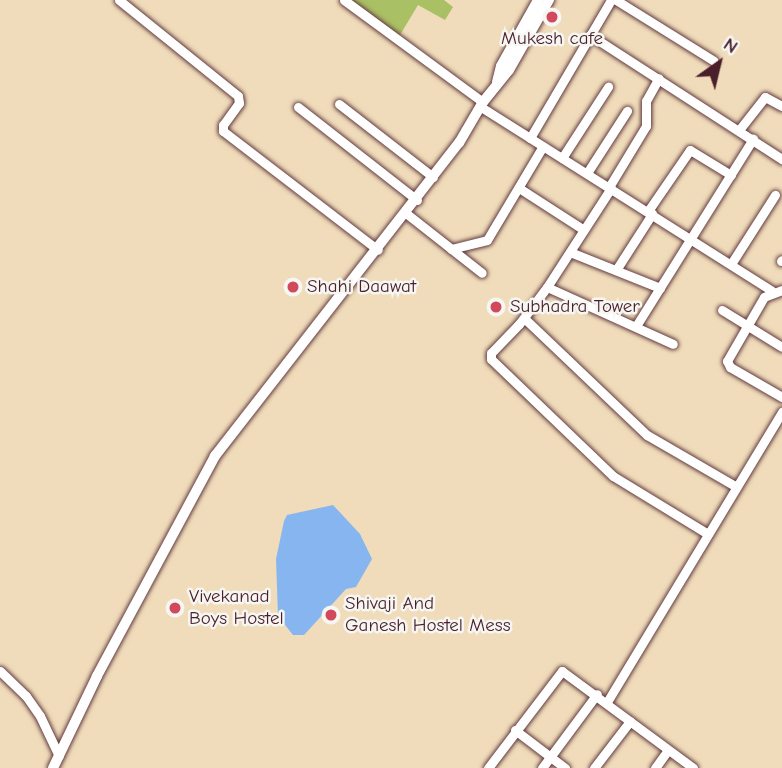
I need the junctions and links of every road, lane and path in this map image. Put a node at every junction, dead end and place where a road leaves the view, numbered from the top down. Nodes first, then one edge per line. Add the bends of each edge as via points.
1 (119, 0) edge
2 (344, 0) edge
3 (538, 0) edge
4 (549, 0) edge
5 (613, 0) edge
6 (590, 35) junction
7 (714, 61) dead end
8 (659, 78) junction
9 (497, 85) junction
10 (608, 87) dead end
11 (339, 104) dead end
12 (482, 104) junction
13 (782, 106) edge
14 (298, 107) dead end
15 (627, 111) dead end
16 (739, 130) junction
17 (530, 138) junction
18 (753, 139) junction
19 (543, 146) junction
20 (562, 158) junction
21 (782, 159) edge
22 (587, 173) junction
23 (731, 175) junction
24 (433, 177) junction
25 (519, 188) junction
26 (610, 188) junction
27 (775, 195) dead end
28 (417, 200) junction
29 (650, 213) junction
30 (407, 214) junction
31 (584, 230) junction
32 (691, 239) junction
33 (452, 249) junction
34 (378, 250) junction
35 (570, 252) junction
36 (731, 264) junction
37 (616, 270) junction
38 (482, 273) dead end
39 (547, 287) junction
40 (660, 288) junction
41 (777, 290) edge
42 (722, 310) dead end
43 (524, 318) junction
44 (747, 325) junction
45 (636, 326) junction
46 (782, 333) edge
47 (673, 344) dead end
48 (779, 345) edge
49 (782, 397) edge
50 (782, 412) edge
51 (735, 486) junction
52 (708, 534) junction
53 (0, 671) edge
54 (597, 694) junction
55 (607, 702) junction
56 (630, 721) junction
57 (515, 730) junction
58 (667, 750) junction
59 (59, 756) junction
60 (550, 756) junction
61 (53, 768) edge
62 (488, 768) edge
63 (542, 768) edge
64 (565, 768) edge
65 (594, 768) edge
66 (655, 768) edge
67 (693, 768) edge

1 - 34 street via 238,96 239,103 223,131
2 - 12 street
3 - 9 street via 501,66
4 - 9 street
5 - 6 street
5 - 7 street
6 - 8 street
6 - 17 street
8 - 16 street
8 - 26 street via 646,101 646,126
9 - 12 street
10 - 20 street
11 - 24 street
12 - 17 street
12 - 24 street
13 - 16 street via 765,97
14 - 28 street
15 - 22 street
16 - 18 street
17 - 19 street
18 - 21 street
18 - 23 street
19 - 20 street
19 - 25 street
20 - 22 street
22 - 26 street
23 - 29 street via 690,150
23 - 32 street
24 - 28 street
25 - 31 street
25 - 33 street via 487,240
26 - 29 street
26 - 31 street
27 - 36 street
28 - 30 street
29 - 32 street
29 - 37 street
30 - 33 street
30 - 34 street
31 - 35 street
32 - 36 street
32 - 40 street
33 - 38 street
34 - 59 street via 215,456
35 - 37 street
35 - 39 street
36 - 41 street
37 - 40 street
39 - 43 street
39 - 45 street
40 - 45 street
41 - 44 street via 764,297
42 - 44 street
43 - 51 street via 647,435
43 - 52 street via 491,353 491,359 613,476
44 - 48 street
44 - 49 street via 727,364
45 - 47 street
46 - 48 street
50 - 51 street
51 - 52 street
52 - 55 street
53 - 59 street via 40,716
54 - 55 street
54 - 57 street via 562,671
54 - 60 street
55 - 56 street
56 - 58 street
56 - 65 street
57 - 60 street
57 - 62 street
58 - 66 street
58 - 67 street
59 - 61 street
60 - 63 street
60 - 64 street

